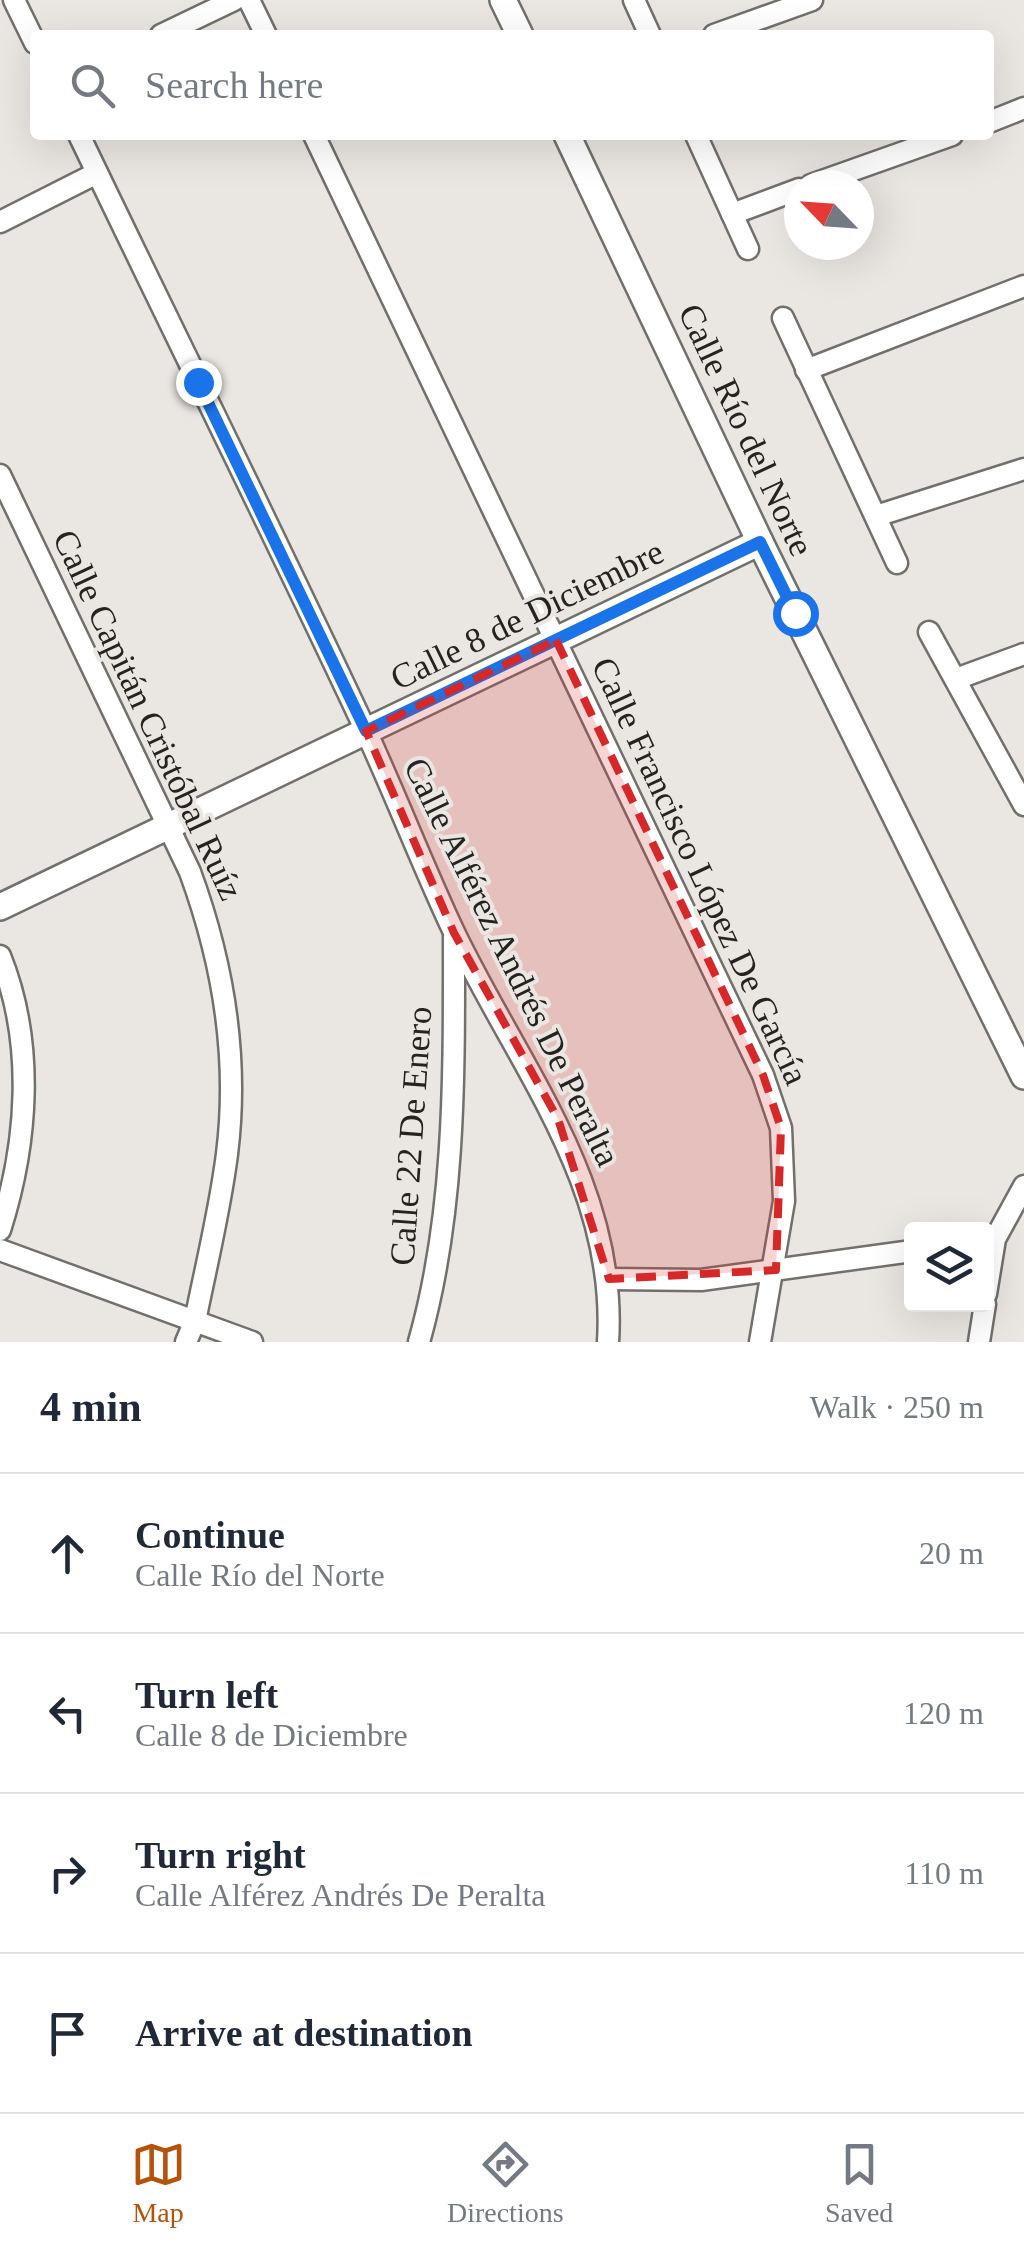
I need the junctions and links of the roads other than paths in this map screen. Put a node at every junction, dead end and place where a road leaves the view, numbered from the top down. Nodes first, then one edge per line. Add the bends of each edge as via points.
1 (13, 0) edge
2 (234, 0) edge
3 (249, 0) edge
4 (503, 0) edge
5 (634, 0) edge
6 (812, 0) edge
7 (0, 5) edge
8 (171, 30) edge
9 (264, 30) edge
10 (518, 30) edge
11 (648, 30) edge
12 (728, 30) edge
13 (30, 34) edge
14 (1024, 108) edge
15 (994, 120) edge
16 (81, 140) edge
17 (316, 140) edge
18 (569, 140) edge
19 (698, 140) edge
20 (938, 140) edge
21 (854, 170) edge
22 (97, 173) junction
23 (784, 195) edge
24 (732, 214) junction
25 (0, 222) edge
26 (748, 249) dead end
27 (1024, 286) edge
28 (782, 318) dead end
29 (806, 370) junction
30 (1024, 469) edge
31 (0, 475) edge
32 (876, 516) junction
33 (760, 542) junction
34 (897, 564) dead end
35 (928, 632) dead end
36 (556, 640) junction
37 (1024, 654) edge
38 (956, 680) junction
39 (366, 731) junction
40 (1024, 804) edge
41 (166, 827) junction
42 (0, 907) edge
43 (454, 933) junction
44 (0, 956) edge
45 (1024, 1076) edge
46 (1024, 1186) edge
47 (0, 1230) edge
48 (994, 1235) edge
49 (0, 1250) edge
50 (904, 1252) edge
51 (776, 1270) junction
52 (608, 1278) junction
53 (984, 1312) edge
54 (196, 1321) junction
55 (186, 1342) edge
56 (252, 1342) edge
57 (420, 1342) edge
58 (608, 1342) edge
59 (760, 1342) edge
60 (979, 1342) edge

1 - 7 street
1 - 13 street
2 - 8 street
3 - 9 street
4 - 10 street
5 - 11 street
6 - 12 street
14 - 15 street
16 - 22 street, Calle Alférez Andrés De Peralta
17 - 36 street, Calle Francisco López De García
18 - 33 street, Calle Río del Norte
19 - 24 street
20 - 21 street
22 - 25 street
22 - 39 street, Calle Alférez Andrés De Peralta
23 - 24 street
24 - 26 street
27 - 29 street
28 - 29 street
29 - 32 street
30 - 32 street
31 - 41 street, Calle Capitán Cristóbal Ruíz
32 - 34 street
33 - 36 street, Calle 8 de Diciembre
33 - 45 street, Calle Río del Norte
35 - 38 street
36 - 39 street, Calle 8 de Diciembre
36 - 51 street, Calle Francisco López De García via 764,1075 781,1128 784,1202
37 - 38 street
38 - 40 street
39 - 41 street, Calle 8 de Diciembre
39 - 43 street, Calle Alférez Andrés De Peralta
41 - 42 street, Calle 8 de Diciembre
41 - 54 street, Calle Capitán Cristóbal Ruíz via 209,924 230,1042 228,1152
43 - 52 street, Calle Alférez Andrés De Peralta via 558,1119 591,1202
43 - 57 street, Calle 22 De Enero via 444,1232
44 - 47 street via 14,990 24,1087 20,1144
46 - 48 street
49 - 54 street
50 - 51 street
51 - 52 street via 701,1280
51 - 59 street, Calle Francisco López De García
52 - 58 street, Calle Alférez Andrés De Peralta
53 - 60 street
54 - 55 street, Calle Capitán Cristóbal Ruíz
54 - 56 street

